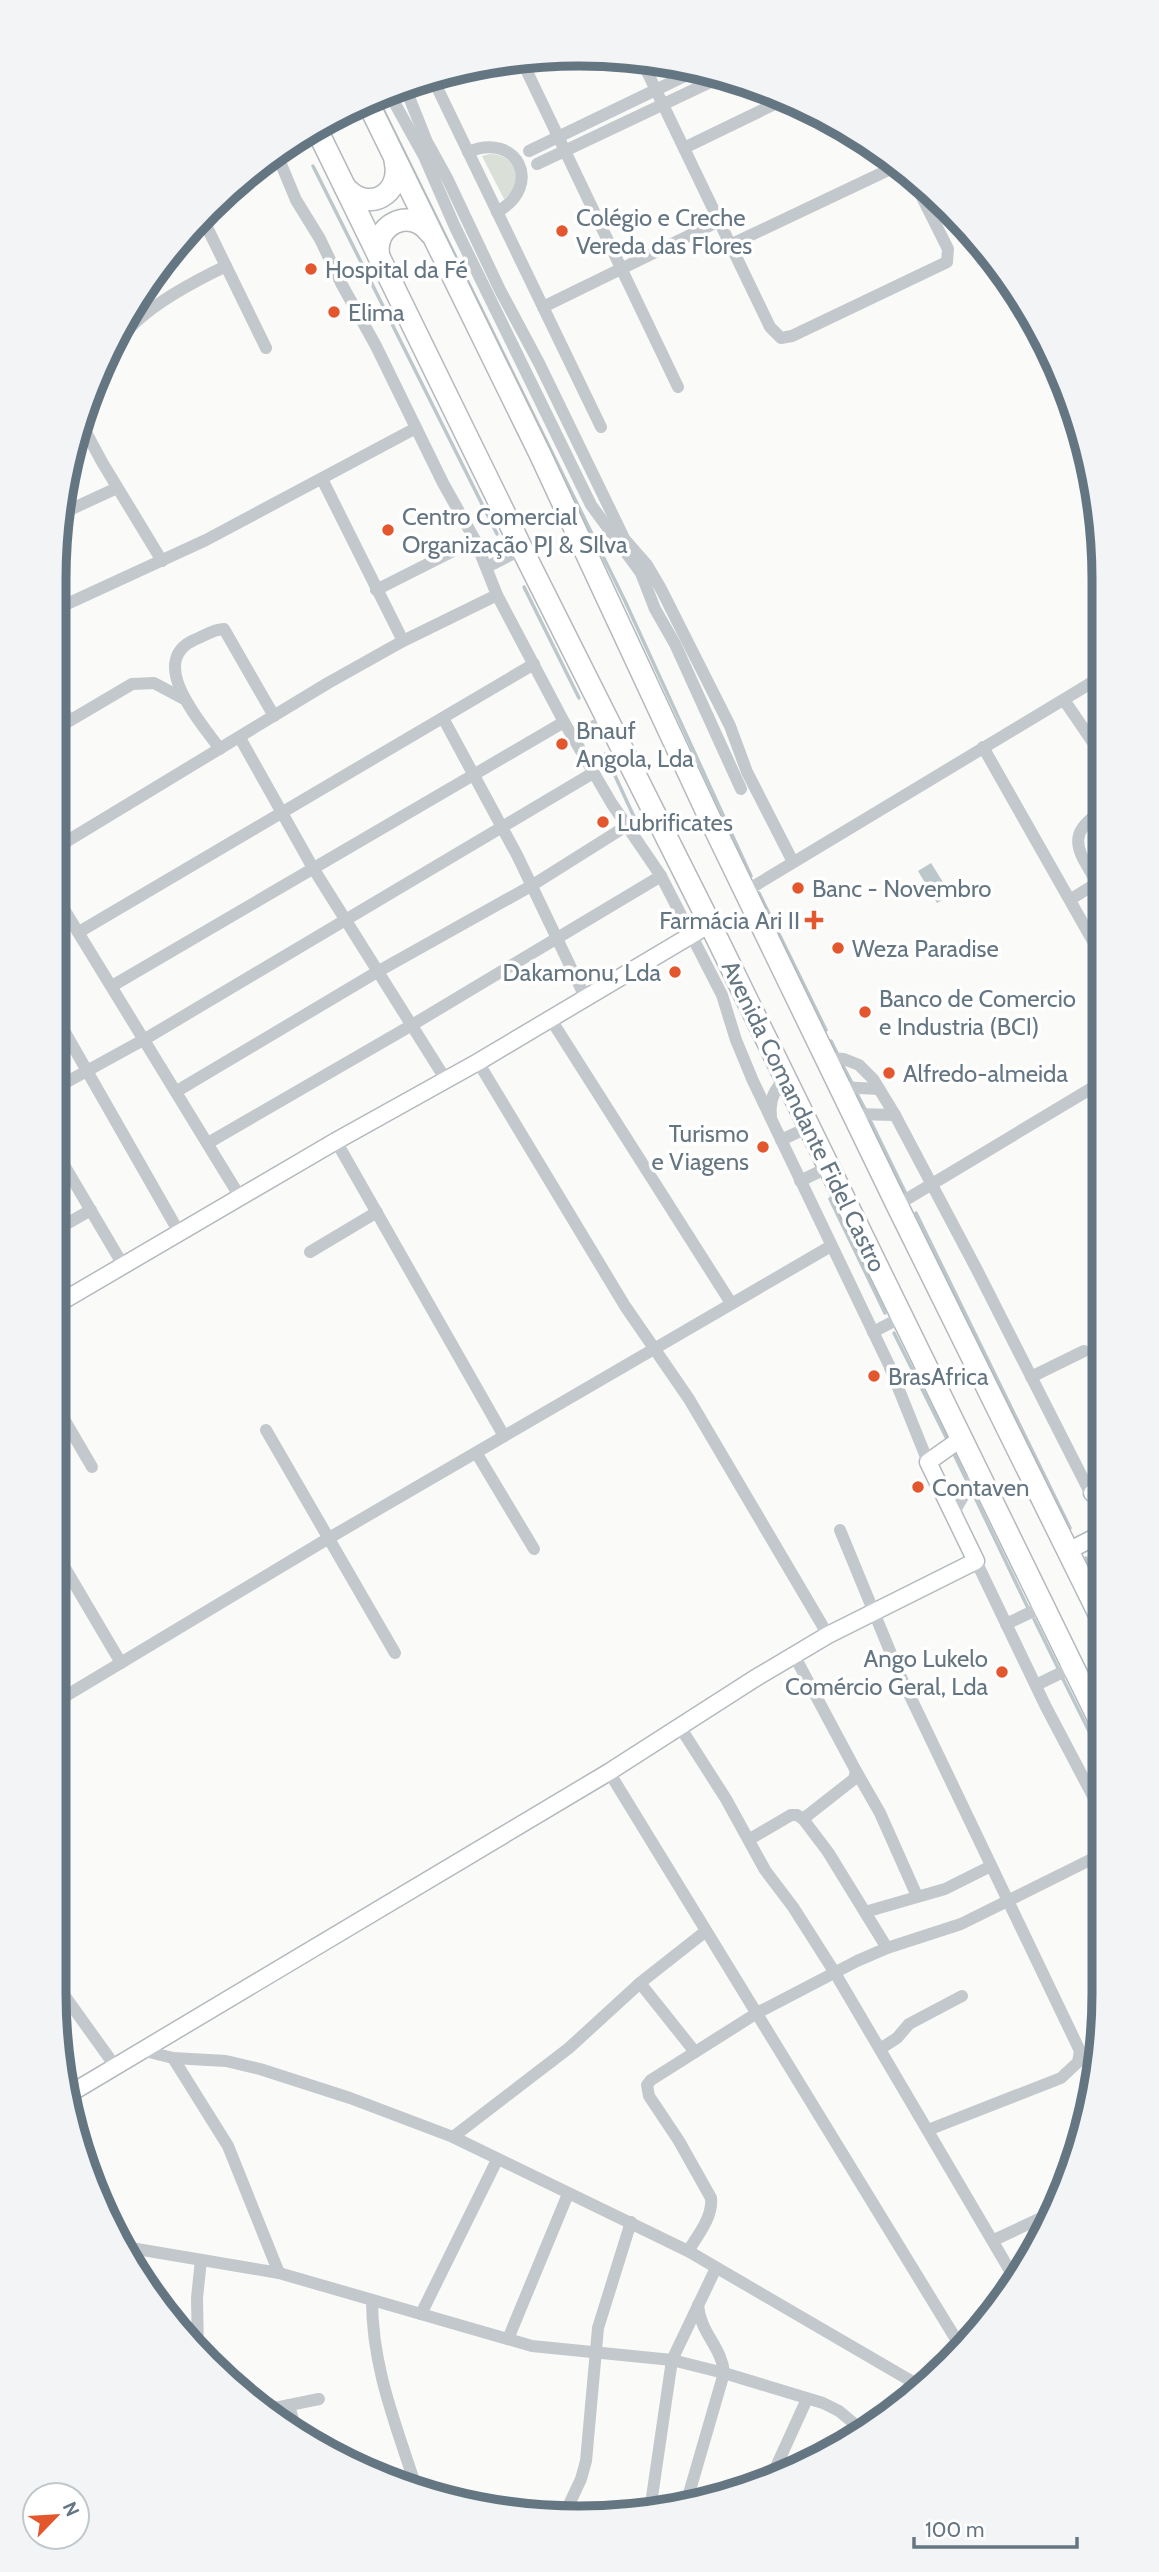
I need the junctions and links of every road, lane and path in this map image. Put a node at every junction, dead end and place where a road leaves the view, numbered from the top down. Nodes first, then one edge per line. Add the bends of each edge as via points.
1 (526, 70) edge
2 (647, 71) edge
3 (683, 77) edge
4 (708, 83) edge
5 (437, 87) edge
6 (656, 90) junction
7 (408, 97) edge
8 (394, 102) edge
9 (663, 104) junction
10 (772, 105) edge
11 (372, 111) edge
12 (320, 137) edge
13 (559, 138) junction
14 (684, 148) junction
15 (565, 151) junction
16 (468, 152) junction
17 (522, 155) junction
18 (394, 157) junction
19 (281, 163) edge
20 (528, 169) junction
21 (888, 170) edge
22 (342, 182) junction
23 (923, 199) edge
24 (497, 212) junction
25 (719, 222) junction
26 (207, 227) edge
27 (431, 235) junction
28 (730, 245) junction
29 (380, 259) junction
30 (226, 266) junction
31 (621, 269) junction
32 (543, 307) junction
33 (144, 309) edge
34 (146, 313) junction
35 (136, 321) edge
36 (266, 348) dead end
37 (678, 387) dead end
38 (601, 427) dead end
39 (416, 428) junction
40 (88, 435) edge
41 (321, 479) junction
42 (117, 488) junction
43 (591, 505) junction
44 (72, 509) edge
45 (622, 536) junction
46 (475, 540) junction
47 (522, 549) junction
48 (162, 561) junction
49 (487, 567) junction
50 (376, 590) junction
51 (497, 595) junction
52 (66, 605) edge
53 (403, 641) junction
54 (534, 664) junction
55 (1092, 682) edge
56 (184, 699) junction
57 (1064, 699) junction
58 (66, 715) edge
59 (274, 716) junction
60 (443, 718) junction
61 (608, 719) junction
62 (69, 720) junction
63 (66, 722) edge
64 (564, 722) junction
65 (572, 737) junction
66 (240, 738) junction
67 (1092, 741) edge
68 (983, 747) junction
69 (220, 749) junction
70 (593, 773) junction
71 (472, 775) junction
72 (741, 789) dead end
73 (282, 815) junction
74 (1092, 819) edge
75 (628, 825) junction
76 (500, 828) junction
77 (66, 842) edge
78 (793, 862) junction
79 (313, 868) junction
80 (1092, 872) edge
81 (661, 876) junction
82 (531, 886) junction
83 (1092, 888) edge
84 (746, 891) junction
85 (1070, 899) junction
86 (66, 912) edge
87 (346, 919) junction
88 (710, 924) junction
89 (79, 932) junction
90 (691, 934) junction
91 (555, 938) junction
92 (1092, 939) edge
93 (377, 972) junction
94 (112, 986) junction
95 (584, 997) junction
96 (550, 1018) junction
97 (412, 1025) junction
98 (66, 1033) edge
99 (145, 1039) junction
100 (826, 1058) junction
101 (478, 1062) junction
102 (88, 1070) junction
103 (786, 1079) junction
104 (446, 1080) junction
105 (66, 1082) edge
106 (841, 1087) junction
107 (1092, 1088) edge
108 (879, 1089) junction
109 (177, 1091) junction
110 (853, 1114) junction
111 (895, 1115) junction
112 (773, 1122) junction
113 (809, 1126) junction
114 (781, 1140) junction
115 (337, 1141) junction
116 (208, 1143) junction
117 (829, 1167) junction
118 (66, 1171) edge
119 (800, 1181) junction
120 (931, 1185) junction
121 (240, 1197) junction
122 (897, 1205) junction
123 (91, 1210) junction
124 (377, 1212) junction
125 (66, 1224) edge
126 (180, 1234) junction
127 (831, 1246) junction
128 (310, 1252) dead end
129 (123, 1265) junction
130 (66, 1299) edge
131 (731, 1303) junction
132 (902, 1317) junction
133 (873, 1332) junction
134 (655, 1348) junction
135 (1084, 1351) dead end
136 (1031, 1377) junction
137 (66, 1423) edge
138 (266, 1430) dead end
139 (504, 1436) junction
140 (962, 1438) junction
141 (477, 1454) junction
142 (928, 1462) junction
143 (92, 1467) dead end
144 (978, 1470) junction
145 (1092, 1481) edge
146 (953, 1514) junction
147 (840, 1530) dead end
148 (329, 1538) junction
149 (1092, 1539) edge
150 (534, 1549) dead end
151 (1068, 1551) junction
152 (976, 1561) junction
153 (66, 1570) edge
154 (1092, 1600) edge
155 (1044, 1606) junction
156 (874, 1613) junction
157 (1006, 1624) junction
158 (828, 1635) junction
159 (395, 1653) dead end
160 (794, 1655) junction
161 (121, 1663) junction
162 (1073, 1667) junction
163 (1036, 1685) junction
164 (66, 1695) edge
165 (1092, 1706) edge
166 (680, 1727) junction
167 (856, 1771) junction
168 (609, 1772) junction
169 (1092, 1794) edge
170 (803, 1819) junction
171 (750, 1839) junction
172 (1092, 1859) edge
173 (991, 1866) junction
174 (917, 1896) junction
175 (1007, 1899) junction
176 (865, 1912) junction
177 (706, 1931) junction
178 (887, 1948) junction
179 (835, 1973) junction
180 (640, 1983) junction
181 (962, 1996) dead end
182 (66, 1998) edge
183 (757, 2012) junction
184 (880, 2049) junction
185 (141, 2050) junction
186 (695, 2052) junction
187 (173, 2059) junction
188 (115, 2066) junction
189 (76, 2090) edge
190 (928, 2130) junction
191 (453, 2137) junction
192 (497, 2160) junction
193 (568, 2194) junction
194 (1040, 2218) edge
195 (631, 2222) junction
196 (994, 2240) junction
197 (134, 2247) edge
198 (688, 2251) junction
199 (201, 2260) junction
200 (716, 2268) junction
201 (1010, 2271) edge
202 (279, 2273) junction
203 (372, 2300) junction
204 (698, 2304) junction
205 (421, 2314) junction
206 (198, 2335) edge
207 (508, 2339) junction
208 (956, 2340) edge
209 (595, 2353) junction
210 (672, 2360) junction
211 (724, 2373) junction
212 (913, 2382) edge
213 (319, 2399) dead end
214 (807, 2399) junction
215 (289, 2405) junction
216 (278, 2407) edge
217 (292, 2418) edge
218 (856, 2425) edge
219 (776, 2466) edge
220 (413, 2477) edge
221 (689, 2494) edge
222 (651, 2500) edge
223 (569, 2505) edge

1 - 13 street
2 - 6 street
3 - 6 street
4 - 9 street
5 - 16 street
6 - 9 street
6 - 13 street
7 - 45 street
8 - 43 street
9 - 14 street
9 - 15 street
10 - 14 street
11 - 18 highway, Avenida Comandante Fidel Castro
12 - 22 highway, Avenida Comandante Fidel Castro
13 - 15 street
13 - 17 street
14 - 25 street
15 - 20 street
15 - 31 street
16 - 17 street via 491,146
16 - 24 street
17 - 20 street
18 - 22 highway via 396,180 381,197 359,198
18 - 27 highway, Avenida Comandante Fidel Castro
19 - 39 street
20 - 24 street via 518,194
21 - 28 street
22 - 29 highway, Avenida Comandante Fidel Castro
23 - 28 street via 948,249 947,262 787,339 778,337 770,327
24 - 32 street
25 - 28 street
25 - 31 street
26 - 30 street
27 - 29 highway via 413,220 394,222 378,240
27 - 84 highway, Avenida Comandante Fidel Castro via 557,489
29 - 47 highway, Avenida Comandante Fidel Castro
30 - 34 street
30 - 36 street
31 - 32 street
31 - 37 street
32 - 38 street
33 - 34 street
34 - 35 street
39 - 41 street
39 - 46 street
40 - 42 street
41 - 48 street
41 - 50 street
42 - 44 street
42 - 48 street
43 - 45 street
43 - 72 street via 641,573
45 - 78 street via 647,565 678,621
46 - 49 street
46 - 50 street
47 - 49 street
47 - 61 highway, Avenida Comandante Fidel Castro
48 - 52 street
49 - 51 street
50 - 53 street
51 - 53 street
51 - 54 street
53 - 59 street
54 - 60 street
54 - 64 street
55 - 57 street
56 - 59 street via 177,677 179,650 221,628 229,633
56 - 62 street via 154,683 132,684
56 - 69 street
57 - 67 street
57 - 68 street
58 - 62 street
59 - 66 street
60 - 71 street
60 - 73 street
61 - 65 street
61 - 88 highway, Avenida Comandante Fidel Castro
62 - 63 street
64 - 65 street
64 - 71 street
65 - 70 street
66 - 69 street
66 - 73 street
68 - 78 street
68 - 85 street
69 - 77 street
70 - 75 street
70 - 76 street
71 - 76 street
71 - 79 street
73 - 79 street
73 - 89 street
74 - 80 street via 1080,831 1077,843
75 - 81 street
75 - 82 street
76 - 82 street
76 - 87 street
78 - 84 street
79 - 87 street
79 - 94 street
81 - 90 street
81 - 91 street
82 - 91 street
82 - 93 street
83 - 85 street
84 - 100 highway, Avenida Comandante Fidel Castro
85 - 92 street
86 - 89 street
87 - 93 street
87 - 99 street
88 - 90 street
88 - 103 highway, Avenida Comandante Fidel Castro
89 - 94 street
90 - 95 street
90 - 112 street via 722,995 736,1040
91 - 95 street
91 - 97 street
93 - 97 street
93 - 109 street
94 - 99 street
95 - 96 street
96 - 101 street
96 - 131 street
97 - 104 street
97 - 116 street
98 - 102 street
99 - 102 street
99 - 109 street
100 - 106 highway, Avenida Comandante Fidel Castro
100 - 108 street via 859,1065
101 - 104 street
101 - 134 street
102 - 105 street
102 - 126 street
103 - 112 street via 771,1099
103 - 113 highway, Avenida Comandante Fidel Castro
104 - 115 street
106 - 108 street
106 - 110 highway, Avenida Comandante Fidel Castro
107 - 120 street
108 - 111 street
109 - 116 street
110 - 111 street
110 - 122 highway, Avenida Comandante Fidel Castro
111 - 120 street
112 - 114 street
113 - 114 street
113 - 117 highway, Avenida Comandante Fidel Castro
114 - 119 street
115 - 121 street
115 - 124 street
116 - 121 street
117 - 119 street
117 - 132 highway, Avenida Comandante Fidel Castro
118 - 123 street
119 - 127 street
120 - 122 street
120 - 136 street
121 - 126 street
122 - 151 highway, Avenida Comandante Fidel Castro
123 - 125 street
123 - 129 street
124 - 128 street
124 - 139 street
126 - 129 street
127 - 131 street
127 - 133 street
129 - 130 street
131 - 134 street
132 - 133 street
132 - 140 highway, Avenida Comandante Fidel Castro
133 - 142 street
134 - 139 street
134 - 158 street
135 - 136 street
136 - 145 street
137 - 143 street
138 - 148 street
139 - 141 street
140 - 142 street
140 - 144 highway, Avenida Comandante Fidel Castro
141 - 148 street
141 - 150 street
142 - 146 street
144 - 146 street
144 - 155 highway, Avenida Comandante Fidel Castro
146 - 152 street
147 - 156 street
148 - 159 street
148 - 161 street
149 - 151 street
151 - 154 highway, Avenida Comandante Fidel Castro
152 - 156 street
152 - 157 street
153 - 161 street
155 - 157 street
155 - 162 highway, Avenida Comandante Fidel Castro
156 - 158 street
156 - 173 street
157 - 163 street
158 - 160 street
160 - 166 street
160 - 167 street
161 - 164 street
162 - 163 street
162 - 165 highway, Avenida Comandante Fidel Castro
163 - 169 street
166 - 168 street
166 - 171 street
167 - 170 street via 854,1779
167 - 174 street
168 - 177 street
168 - 185 street
170 - 171 street via 791,1815
170 - 176 street
171 - 179 street via 765,1870
172 - 175 street
173 - 174 street via 945,1889
173 - 175 street
174 - 176 street
175 - 178 street via 961,1924
175 - 190 street via 1077,2041 1080,2056 1061,2078
176 - 178 street
177 - 180 street
177 - 183 street
178 - 179 street
179 - 183 street
179 - 184 street
180 - 186 street
180 - 191 street via 569,2048
181 - 184 street via 909,2024
182 - 188 street
183 - 186 street
183 - 208 street
184 - 190 street
185 - 187 street
185 - 188 street
186 - 198 street via 647,2085 649,2096 710,2197 708,2217
187 - 191 street via 260,2069
187 - 202 street via 228,2146
188 - 189 street
190 - 196 street
191 - 192 street
192 - 193 street
192 - 205 street
193 - 195 street
193 - 207 street
194 - 196 street
195 - 198 street
195 - 209 street via 601,2313
196 - 201 street
197 - 199 street
198 - 200 street
199 - 202 street
199 - 206 street
200 - 204 street
200 - 212 street
202 - 203 street
203 - 205 street
203 - 220 street via 378,2367
204 - 210 street
204 - 211 street
205 - 207 street
207 - 209 street
209 - 210 street
209 - 223 street via 586,2461
210 - 211 street
210 - 222 street
211 - 214 street
211 - 221 street
213 - 215 street
214 - 218 street via 839,2411
214 - 219 street
215 - 216 street
215 - 217 street

